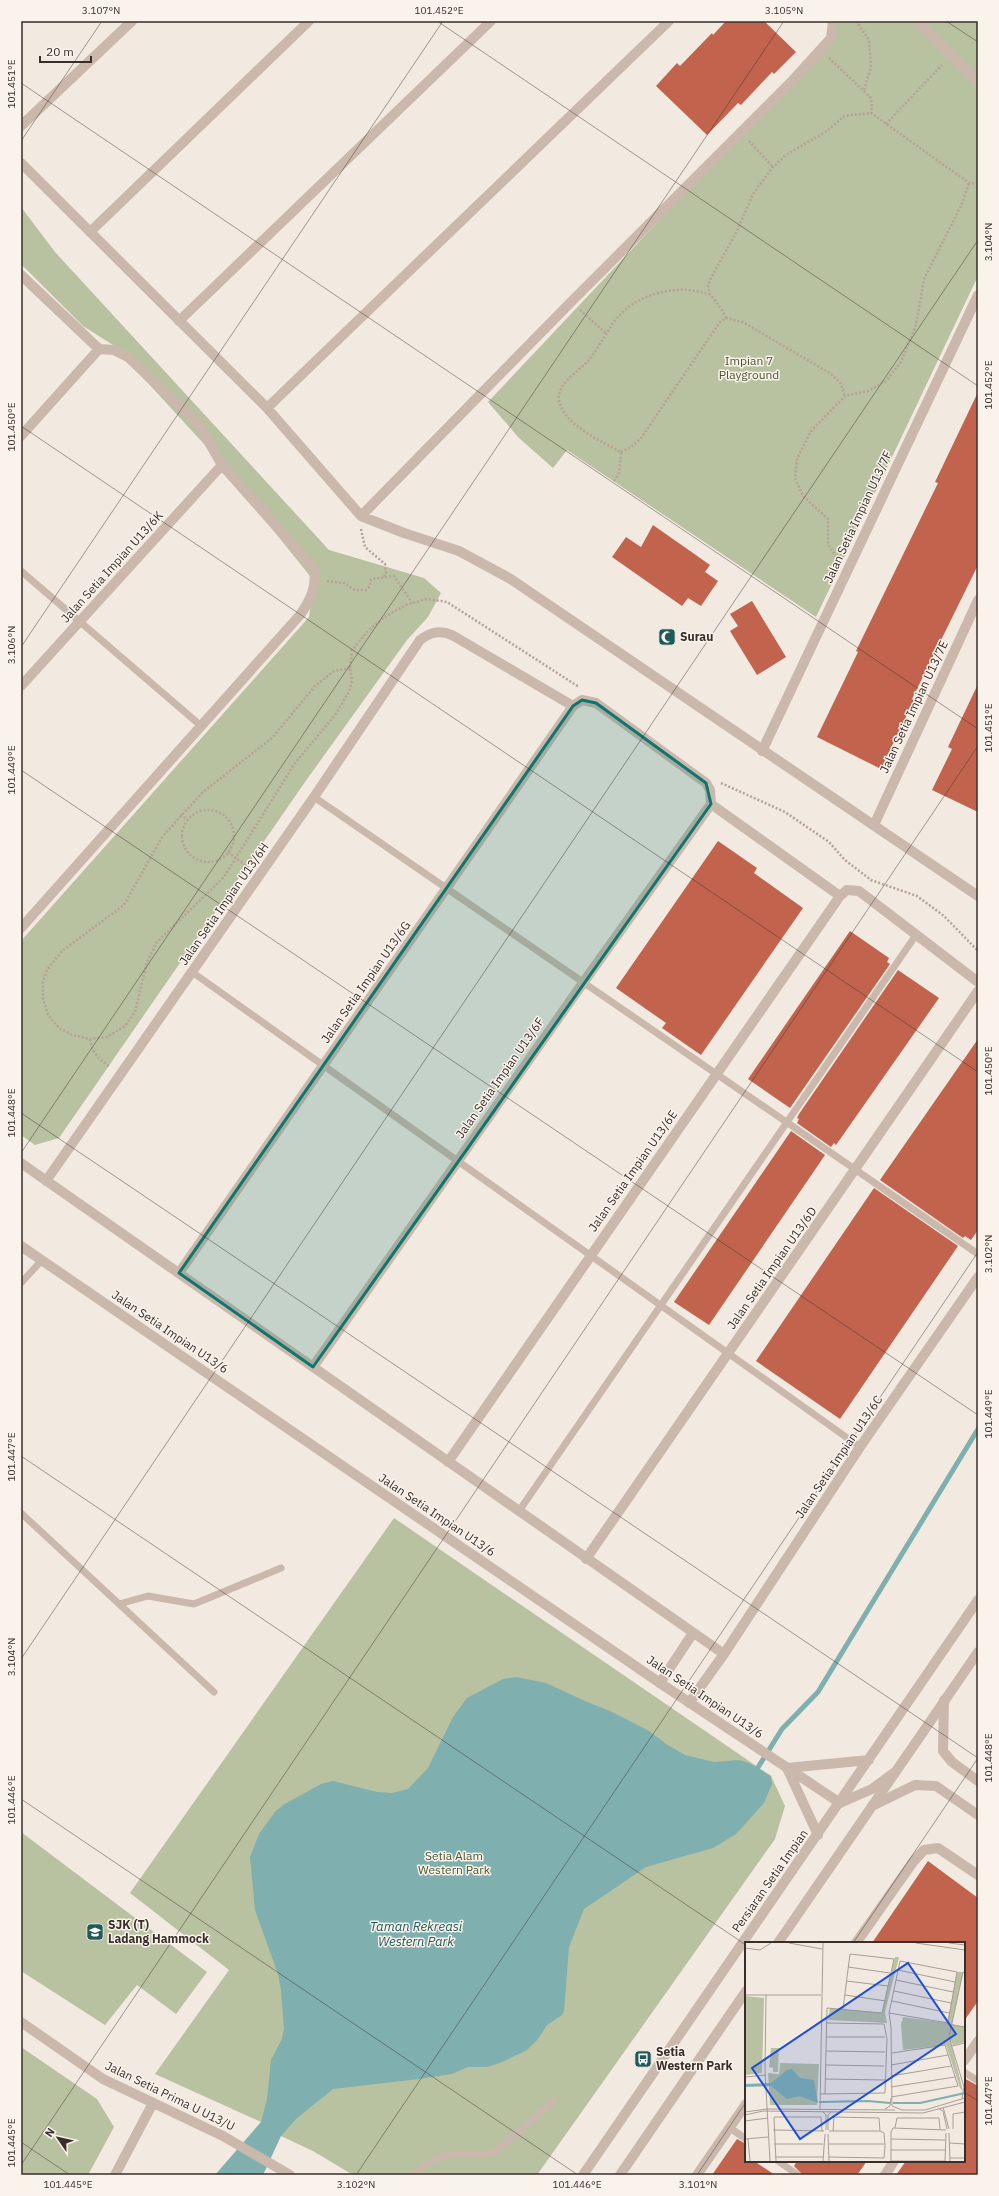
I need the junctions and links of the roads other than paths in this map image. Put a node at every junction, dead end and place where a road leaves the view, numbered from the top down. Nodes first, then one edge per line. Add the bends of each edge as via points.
1 (132, 21) edge
2 (309, 21) edge
3 (491, 21) edge
4 (669, 21) edge
5 (833, 21) edge
6 (918, 21) edge
7 (978, 83) edge
8 (21, 126) edge
9 (21, 163) edge
10 (90, 232) junction
11 (21, 275) edge
12 (978, 295) edge
13 (179, 321) junction
14 (99, 349) junction
15 (267, 408) junction
16 (21, 436) edge
17 (222, 465) junction
18 (361, 516) junction
19 (21, 571) edge
20 (978, 600) edge
21 (79, 622) junction
22 (21, 686) edge
23 (574, 706) junction
24 (200, 725) junction
25 (762, 751) junction
26 (314, 797) junction
27 (712, 804) junction
28 (874, 825) junction
29 (447, 889) junction
30 (840, 896) junction
31 (978, 896) edge
32 (21, 928) edge
33 (916, 935) junction
34 (192, 972) junction
35 (583, 982) junction
36 (978, 982) edge
37 (978, 990) edge
38 (324, 1065) junction
39 (716, 1074) junction
40 (787, 1123) junction
41 (458, 1161) junction
42 (21, 1163) edge
43 (855, 1170) junction
44 (46, 1181) junction
45 (21, 1246) edge
46 (978, 1254) edge
47 (590, 1255) junction
48 (42, 1260) junction
49 (179, 1273) junction
50 (978, 1277) edge
51 (21, 1283) edge
52 (661, 1305) junction
53 (728, 1354) junction
54 (313, 1367) junction
55 (860, 1447) junction
56 (448, 1462) junction
57 (519, 1511) junction
58 (21, 1513) edge
59 (586, 1559) junction
60 (281, 1568) dead end
61 (978, 1600) edge
62 (119, 1604) junction
63 (693, 1633) junction
64 (978, 1652) edge
65 (724, 1654) junction
66 (660, 1683) junction
67 (214, 1692) dead end
68 (944, 1700) junction
69 (689, 1703) junction
70 (869, 1760) junction
71 (784, 1766) junction
72 (896, 1771) junction
73 (978, 1781) edge
74 (840, 1803) junction
75 (872, 1806) junction
76 (978, 1815) edge
77 (818, 1835) junction
78 (978, 1875) edge
79 (779, 1942) edge
80 (857, 1942) edge
81 (745, 1992) edge
82 (21, 2022) edge
83 (978, 2041) edge
84 (965, 2060) edge
85 (965, 2073) edge
86 (978, 2081) edge
87 (554, 2101) dead end
88 (153, 2103) junction
89 (745, 2106) edge
90 (730, 2128) junction
91 (745, 2138) edge
92 (779, 2162) edge
93 (893, 2162) edge
94 (115, 2175) edge
95 (290, 2175) edge
96 (414, 2175) edge
97 (583, 2175) edge
98 (620, 2175) edge
99 (698, 2175) edge
100 (798, 2175) edge
101 (885, 2175) edge

1 - 8 street
2 - 10 street
3 - 13 street
4 - 15 street
5 - 18 street via 831,38 791,82
6 - 7 street
9 - 10 street
10 - 13 street
11 - 14 street
12 - 25 street, Jalan Setia Impian U13/7F
13 - 15 street
14 - 16 street
14 - 17 street via 114,350 128,357 199,425
15 - 18 street
17 - 21 street, Jalan Setia Impian U13/6K
17 - 24 street via 314,569 316,580 308,604 300,615
18 - 25 street via 459,551 509,578
19 - 21 lane
20 - 28 street, Jalan Setia Impian U13/7E
21 - 22 street, Jalan Setia Impian U13/6K
21 - 24 lane
23 - 26 street, Jalan Setia Impian U13/6H via 443,632 434,632 420,640
23 - 27 street via 582,700 596,702 706,783
23 - 29 street, Jalan Setia Impian U13/6G
24 - 32 street
25 - 28 street
26 - 29 lane
26 - 34 street, Jalan Setia Impian U13/6H
27 - 30 street
27 - 35 street, Jalan Setia Impian U13/6F
28 - 31 street
29 - 35 lane
29 - 38 street, Jalan Setia Impian U13/6G
30 - 33 street via 847,890 859,891
30 - 39 street, Jalan Setia Impian U13/6E
33 - 36 street
33 - 40 lane
34 - 38 lane
34 - 44 street, Jalan Setia Impian U13/6H
35 - 39 lane
35 - 41 street, Jalan Setia Impian U13/6F
37 - 43 street, Jalan Setia Impian U13/6D
38 - 41 lane
38 - 49 street, Jalan Setia Impian U13/6G
39 - 40 lane
39 - 47 street, Jalan Setia Impian U13/6E
40 - 43 lane
40 - 52 lane
41 - 47 lane
41 - 54 street, Jalan Setia Impian U13/6F
42 - 44 street
43 - 46 lane
43 - 53 street, Jalan Setia Impian U13/6D
44 - 49 street
45 - 48 street, Jalan Setia Impian U13/6
47 - 52 lane
47 - 56 street, Jalan Setia Impian U13/6E
48 - 51 lane
48 - 66 street, Jalan Setia Impian U13/6
49 - 54 street
50 - 55 street, Jalan Setia Impian U13/6C
52 - 53 lane
52 - 57 lane
53 - 55 lane
53 - 59 street, Jalan Setia Impian U13/6D
54 - 56 street
55 - 65 street, Jalan Setia Impian U13/6C
56 - 57 street
57 - 59 street
58 - 62 lane
59 - 63 street
60 - 62 lane via 194,1604 148,1596
61 - 70 street, Persiaran Setia Impian
62 - 67 lane
63 - 65 street
63 - 66 street
64 - 68 street
65 - 69 street, Jalan Setia Impian U13/6C
66 - 69 street, Jalan Setia Impian U13/6
68 - 72 street
68 - 73 street via 943,1751 952,1762
69 - 71 street, Jalan Setia Impian U13/6
70 - 71 street
70 - 74 street, Persiaran Setia Impian
71 - 74 street, Jalan Setia Impian U13/6
71 - 77 street
72 - 74 street via 872,1789
72 - 75 street
74 - 77 street, Persiaran Setia Impian
75 - 76 street via 915,1785 936,1786
75 - 79 street
77 - 97 street, Persiaran Setia Impian
78 - 80 street via 938,1848 924,1850
81 - 98 street
82 - 88 street, Jalan Setia Prima U U13/U via 103,2080
83 - 84 street
85 - 86 lane
87 - 96 lane via 495,2152 444,2154
88 - 94 street
88 - 95 street, Jalan Setia Prima U U13/U via 223,2136
89 - 90 street
90 - 91 lane
90 - 99 street
92 - 100 lane
93 - 101 street

